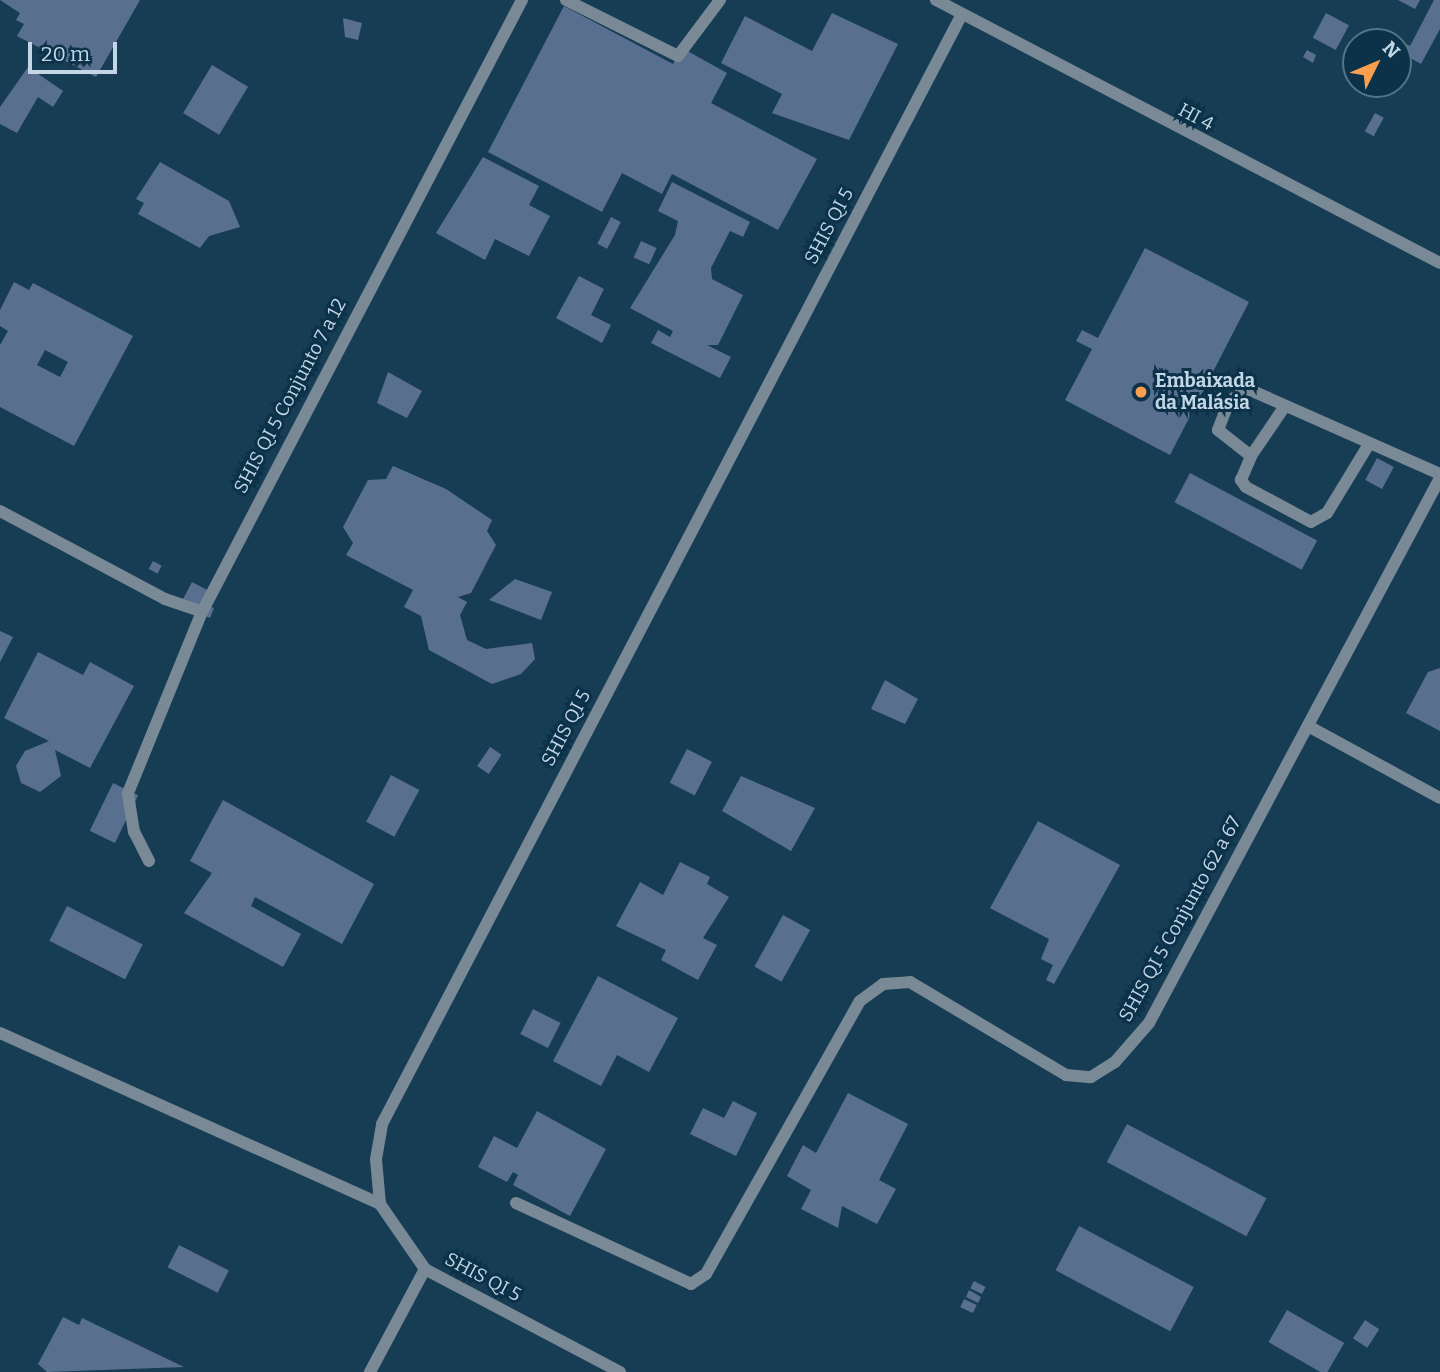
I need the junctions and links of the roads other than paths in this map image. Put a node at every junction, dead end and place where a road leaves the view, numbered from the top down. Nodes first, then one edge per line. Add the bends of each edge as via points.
1 (522, 0) edge
2 (566, 0) edge
3 (720, 0) edge
4 (936, 0) edge
5 (962, 14) junction
6 (1440, 263) edge
7 (1284, 406) junction
8 (1369, 444) junction
9 (1251, 456) junction
10 (1440, 476) edge
11 (0, 511) edge
12 (202, 612) junction
13 (1308, 726) junction
14 (1440, 798) edge
15 (149, 860) dead end
16 (0, 1033) edge
17 (516, 1203) dead end
18 (380, 1204) junction
19 (425, 1269) junction
20 (370, 1372) edge
21 (620, 1372) edge

1 - 12 street, SHIS QI 5 Conjunto 7 a 12
2 - 3 street via 678,55
4 - 5 street, HI 4
5 - 6 street, HI 4
5 - 18 street, SHIS QI 5 via 382,1124 376,1159
7 - 8 street
7 - 9 street
7 - 9 street via 1248,389 1229,401 1218,430
8 - 9 street via 1327,513 1311,522 1246,487 1241,480
8 - 10 street
10 - 13 street, SHIS QI 5 Conjunto 62 a 67
11 - 12 street via 165,599
12 - 15 street, SHIS QI 5 Conjunto 7 a 12 via 128,793 134,832
13 - 14 street
13 - 17 street, SHIS QI 5 Conjunto 62 a 67 via 1149,1023 1115,1062 1091,1077 1066,1076 910,982 883,984 860,1001 706,1274 691,1284
16 - 18 street
18 - 19 street, SHIS QI 5
19 - 20 street
19 - 21 street, SHIS QI 5

